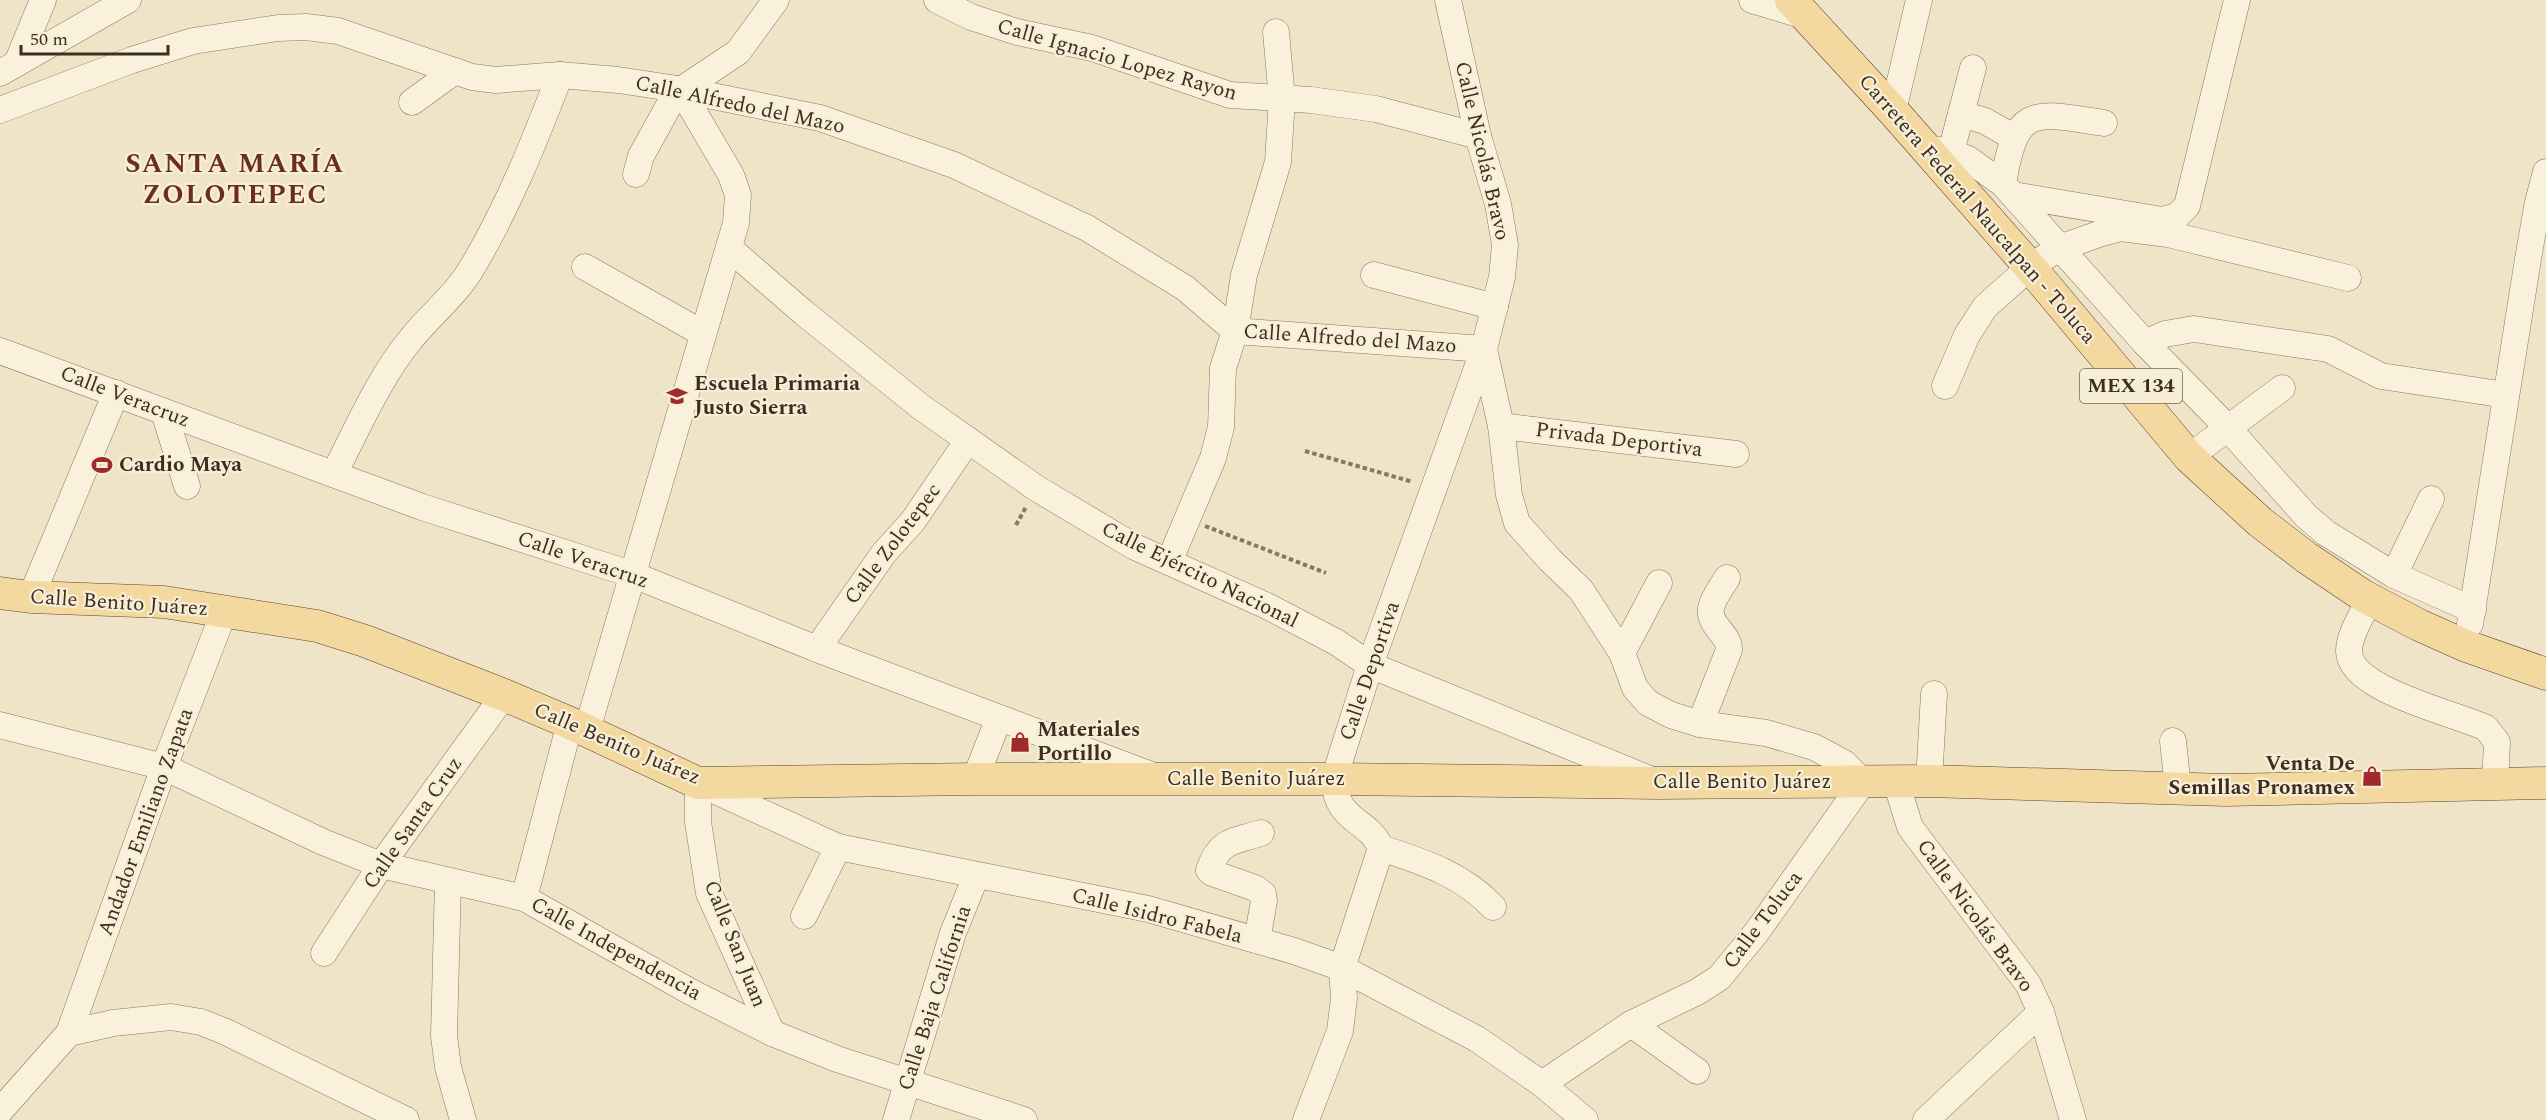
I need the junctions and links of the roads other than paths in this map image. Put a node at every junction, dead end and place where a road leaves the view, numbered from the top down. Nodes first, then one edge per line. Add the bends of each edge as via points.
1 (43, 0) edge
2 (128, 0) edge
3 (776, 0) edge
4 (937, 0) edge
5 (1448, 0) edge
6 (1752, 0) edge
7 (1919, 0) edge
8 (2237, 0) edge
9 (1798, 5) edge
10 (1276, 32) dead end
11 (9, 68) edge
12 (1973, 68) dead end
13 (455, 71) junction
14 (560, 75) junction
15 (679, 89) junction
16 (1282, 99) junction
17 (412, 102) dead end
18 (0, 110) edge
19 (1893, 111) junction
20 (1961, 114) junction
21 (2104, 123) dead end
22 (1478, 136) junction
23 (2013, 137) junction
24 (1939, 150) junction
25 (2546, 172) edge
26 (636, 174) dead end
27 (2008, 189) junction
28 (729, 248) junction
29 (2059, 248) junction
30 (585, 267) dead end
31 (2030, 267) junction
32 (1374, 275) dead end
33 (2348, 278) dead end
34 (1495, 307) junction
35 (2117, 312) junction
36 (1235, 331) junction
37 (702, 333) junction
38 (2087, 334) junction
39 (2145, 343) junction
40 (1484, 349) junction
41 (0, 351) edge
42 (1945, 386) dead end
43 (2282, 388) dead end
44 (116, 393) junction
45 (2506, 394) junction
46 (164, 412) junction
47 (1502, 426) junction
48 (2227, 427) junction
49 (968, 440) junction
50 (1736, 454) dead end
51 (2189, 456) junction
52 (334, 474) junction
53 (187, 486) dead end
54 (2431, 499) dead end
55 (1169, 562) junction
56 (631, 574) junction
57 (2394, 575) junction
58 (1727, 578) dead end
59 (1659, 583) dead end
60 (0, 593) edge
61 (31, 597) junction
62 (2370, 599) junction
63 (2473, 610) junction
64 (224, 612) junction
65 (2466, 646) junction
66 (817, 649) junction
67 (1622, 653) junction
68 (1370, 664) junction
69 (2546, 674) edge
70 (1934, 694) dead end
71 (504, 695) junction
72 (999, 718) junction
73 (1700, 724) junction
74 (0, 725) edge
75 (579, 727) junction
76 (2173, 741) dead end
77 (164, 767) junction
78 (975, 779) junction
79 (1334, 779) junction
80 (1162, 780) junction
81 (1929, 781) junction
82 (1863, 782) junction
83 (1896, 782) junction
84 (698, 783) junction
85 (1658, 783) junction
86 (2546, 783) edge
87 (2495, 784) junction
88 (2178, 788) junction
89 (1262, 833) dead end
90 (838, 847) junction
91 (1381, 848) junction
92 (381, 865) junction
93 (976, 876) junction
94 (448, 881) junction
95 (524, 898) junction
96 (1493, 907) dead end
97 (804, 916) dead end
98 (1257, 940) junction
99 (324, 953) dead end
100 (1342, 968) junction
101 (2042, 1012) junction
102 (1631, 1024) junction
103 (69, 1033) junction
104 (772, 1033) junction
105 (1697, 1071) dead end
106 (907, 1082) junction
107 (1542, 1084) junction
108 (0, 1111) edge
109 (406, 1120) edge
110 (464, 1120) edge
111 (896, 1120) edge
112 (1024, 1120) edge
113 (1306, 1120) edge
114 (1585, 1120) edge
115 (1926, 1120) edge
116 (2073, 1120) edge

1 - 11 street
2 - 11 street
3 - 15 street via 738,51
4 - 16 street, Calle Ignacio Lopez Rayon via 1008,29 1092,48 1230,95
5 - 22 street, Calle Nicolás Bravo
6 - 9 street
7 - 19 street
8 - 27 street via 2196,175 2184,210 2177,216 2162,220
9 - 19 main road, Carretera Federal Naucalpan - Toluca / MEX 134
10 - 16 street
12 - 20 street
13 - 14 street, Calle Alfredo del Mazo via 496,80
13 - 17 street
13 - 18 street, Calle Alfredo del Mazo via 338,32 278,28 193,41
14 - 15 street, Calle Alfredo del Mazo
14 - 52 street via 528,157 472,269 410,339
15 - 26 street via 646,146
15 - 28 street via 715,145 738,195
15 - 36 street, Calle Alfredo del Mazo via 820,118 954,165 1097,234 1185,288
16 - 22 street, Calle Ignacio Lopez Rayon via 1311,99 1376,109
16 - 36 street via 1278,162 1244,275
19 - 24 main road, Carretera Federal Naucalpan - Toluca / MEX 134
20 - 23 street via 1985,121
20 - 24 street
21 - 23 street via 2046,114 2029,121
22 - 34 street, Calle Nicolás Bravo via 1498,204 1505,245
23 - 27 street
24 - 27 street via 1968,159
24 - 31 main road, Carretera Federal Naucalpan - Toluca / MEX 134
25 - 45 street
27 - 29 street
28 - 37 street
28 - 49 street, Calle Ejército Nacional via 804,313
29 - 31 street
29 - 33 street via 2121,228 2138,229
29 - 35 street
30 - 37 street
31 - 38 main road, Carretera Federal Naucalpan - Toluca / MEX 134
31 - 42 street via 1985,307 1967,335
32 - 34 street
34 - 40 street, Calle Nicolás Bravo
35 - 38 street
35 - 39 street
36 - 40 street, Calle Alfredo del Mazo
36 - 55 street via 1221,383 1221,427 1213,458
37 - 56 street
38 - 51 main road, Carretera Federal Naucalpan - Toluca / MEX 134
39 - 45 street via 2165,334 2194,329 2328,349 2381,376
39 - 48 street
40 - 47 street, Calle Nicolás Bravo
40 - 68 street, Calle Deportiva
41 - 44 street, Calle Veracruz
43 - 48 street
44 - 46 street, Calle Veracruz
44 - 61 street
45 - 63 street
46 - 52 street, Calle Veracruz
46 - 53 street
47 - 50 street, Privada Deportiva
47 - 67 street, Calle Nicolás Bravo via 1509,495 1517,523 1581,590
48 - 51 street
48 - 57 street via 2306,516
49 - 55 street, Calle Ejército Nacional via 1036,488 1134,547
49 - 66 street, Calle Zolotepec
51 - 62 main road, Carretera Federal Naucalpan - Toluca / MEX 134 via 2260,522
52 - 56 street, Calle Veracruz via 422,507
54 - 57 street
55 - 68 street, Calle Ejército Nacional via 1267,606
56 - 66 street, Calle Veracruz
56 - 75 street
57 - 63 street
58 - 73 street via 1711,608 1712,619 1727,639 1729,650
59 - 67 street
60 - 61 main road, Calle Benito Juárez
61 - 64 main road, Calle Benito Juárez via 164,602
62 - 65 main road, Carretera Federal Naucalpan - Toluca / MEX 134
62 - 87 street via 2351,641 2353,666 2379,687 2486,728 2497,742
63 - 65 street
64 - 71 main road, Calle Benito Juárez via 317,626
64 - 77 street, Andador Emiliano Zapata
65 - 69 main road, Carretera Federal Naucalpan - Toluca / MEX 134
66 - 72 street, Calle Veracruz
67 - 73 street, Calle Nicolás Bravo via 1635,688 1648,703
68 - 79 street, Calle Deportiva
68 - 85 street, Calle Ejército Nacional
70 - 81 street
71 - 75 main road, Calle Benito Juárez
71 - 92 street, Calle Santa Cruz
72 - 78 street
72 - 80 street, Calle Veracruz
73 - 82 street, Calle Nicolás Bravo via 1766,733 1814,747 1844,763
74 - 77 street, Calle Independencia
75 - 84 main road, Calle Benito Juárez
75 - 95 street
76 - 88 street
77 - 92 street, Calle Independencia
77 - 103 street, Andador Emiliano Zapata
78 - 80 main road, Calle Benito Juárez
78 - 84 main road, Calle Benito Juárez
79 - 80 main road, Calle Benito Juárez
79 - 85 main road, Calle Benito Juárez
79 - 91 street via 1341,808
81 - 83 main road, Calle Benito Juárez
81 - 88 main road, Calle Benito Juárez
82 - 83 main road, Calle Benito Juárez
82 - 85 main road, Calle Benito Juárez
82 - 102 street, Calle Toluca via 1756,933 1719,978
83 - 101 street, Calle Nicolás Bravo via 1910,827 2028,984
84 - 90 street, Calle Isidro Fabela
84 - 104 street, Calle San Juan via 698,822 709,893
86 - 87 main road, Calle Benito Juárez
87 - 88 main road, Calle Benito Juárez
89 - 98 street via 1224,845 1209,870 1263,894
90 - 93 street, Calle Isidro Fabela
90 - 97 street
91 - 96 street via 1458,877
91 - 100 street
92 - 94 street, Calle Independencia
92 - 99 street, Calle Santa Cruz
93 - 98 street, Calle Isidro Fabela via 1148,909
93 - 106 street, Calle Baja California via 953,933
94 - 95 street, Calle Independencia
94 - 110 street via 444,1036 448,1067
95 - 104 street, Calle Independencia
98 - 100 street, Calle Isidro Fabela
100 - 107 street, Calle Isidro Fabela via 1477,1040
100 - 113 street via 1340,1031
101 - 115 street
101 - 116 street, Calle Nicolás Bravo
102 - 105 street
102 - 107 street, Calle Toluca
103 - 108 street
103 - 109 street via 113,1023 171,1017 201,1022
104 - 106 street, Calle Independencia
106 - 111 street, Calle Baja California
106 - 112 street, Calle Independencia
107 - 114 street, Calle Isidro Fabela

